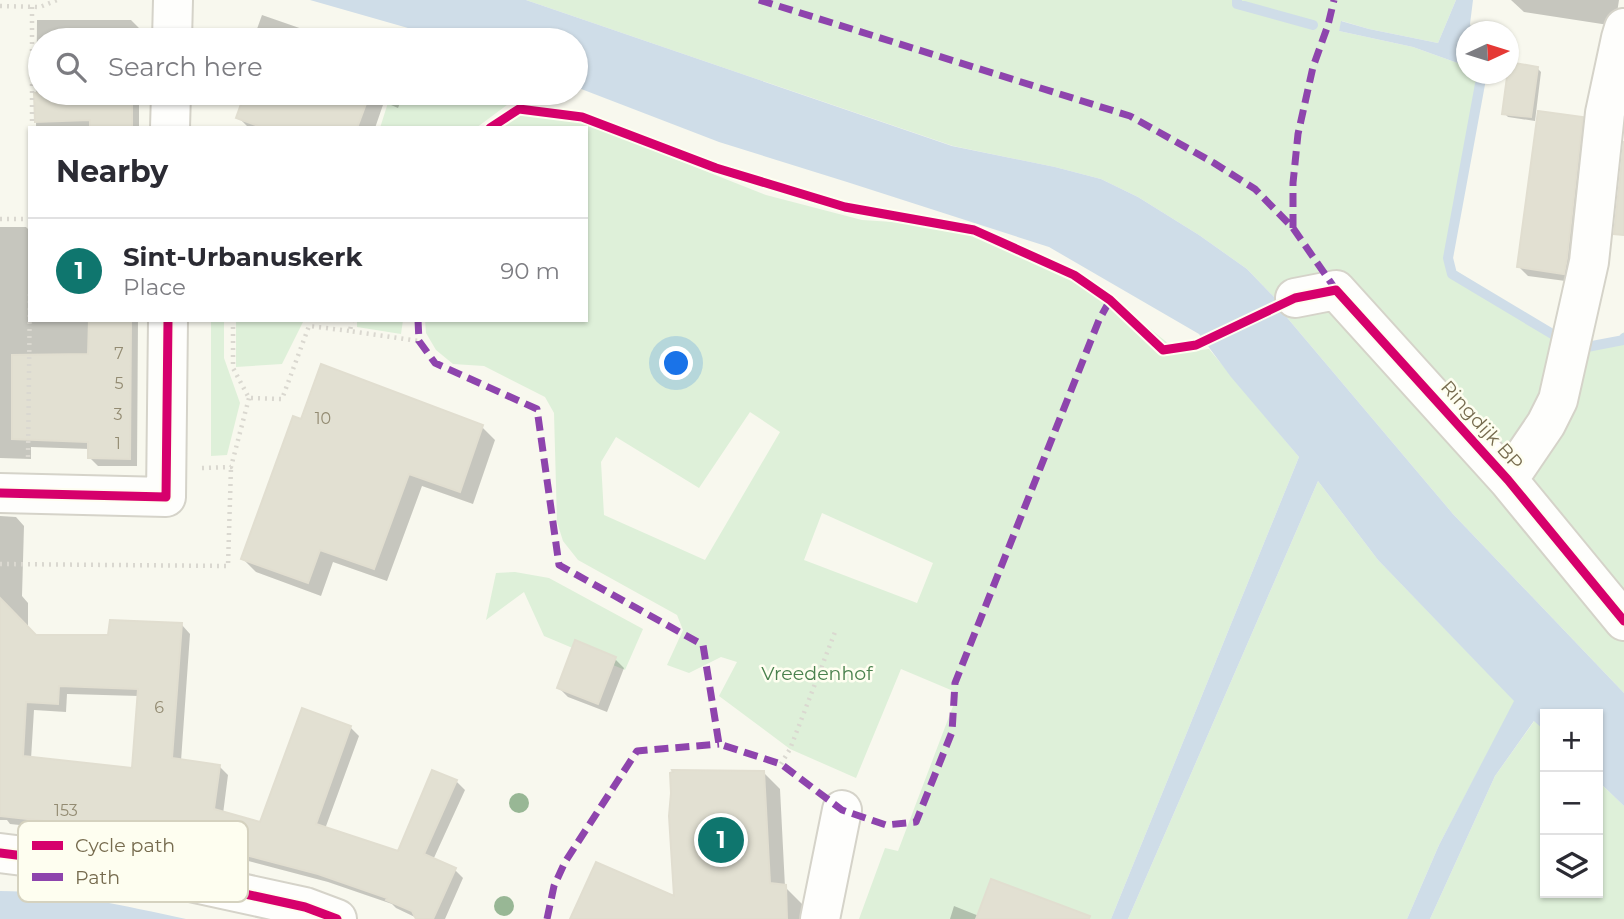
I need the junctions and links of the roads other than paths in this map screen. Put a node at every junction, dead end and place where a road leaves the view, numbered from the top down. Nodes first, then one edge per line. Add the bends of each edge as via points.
1 (173, 0) edge
2 (172, 28) edge
3 (1624, 28) edge
4 (171, 105) edge
5 (170, 126) edge
6 (1295, 298) dead end
7 (168, 322) edge
8 (1508, 480) junction
9 (14, 494) edge
10 (1624, 621) edge
11 (842, 810) dead end
12 (0, 853) edge
13 (18, 855) edge
14 (248, 895) edge
15 (337, 919) edge
16 (820, 919) edge

1 - 2 street
3 - 8 street via 1605,113 1589,262 1558,400
4 - 5 street
6 - 8 street, Ringdijk BP via 1336,290
7 - 9 street via 166,497
8 - 10 street, Ringdijk BP
11 - 16 street
12 - 13 street
14 - 15 street

